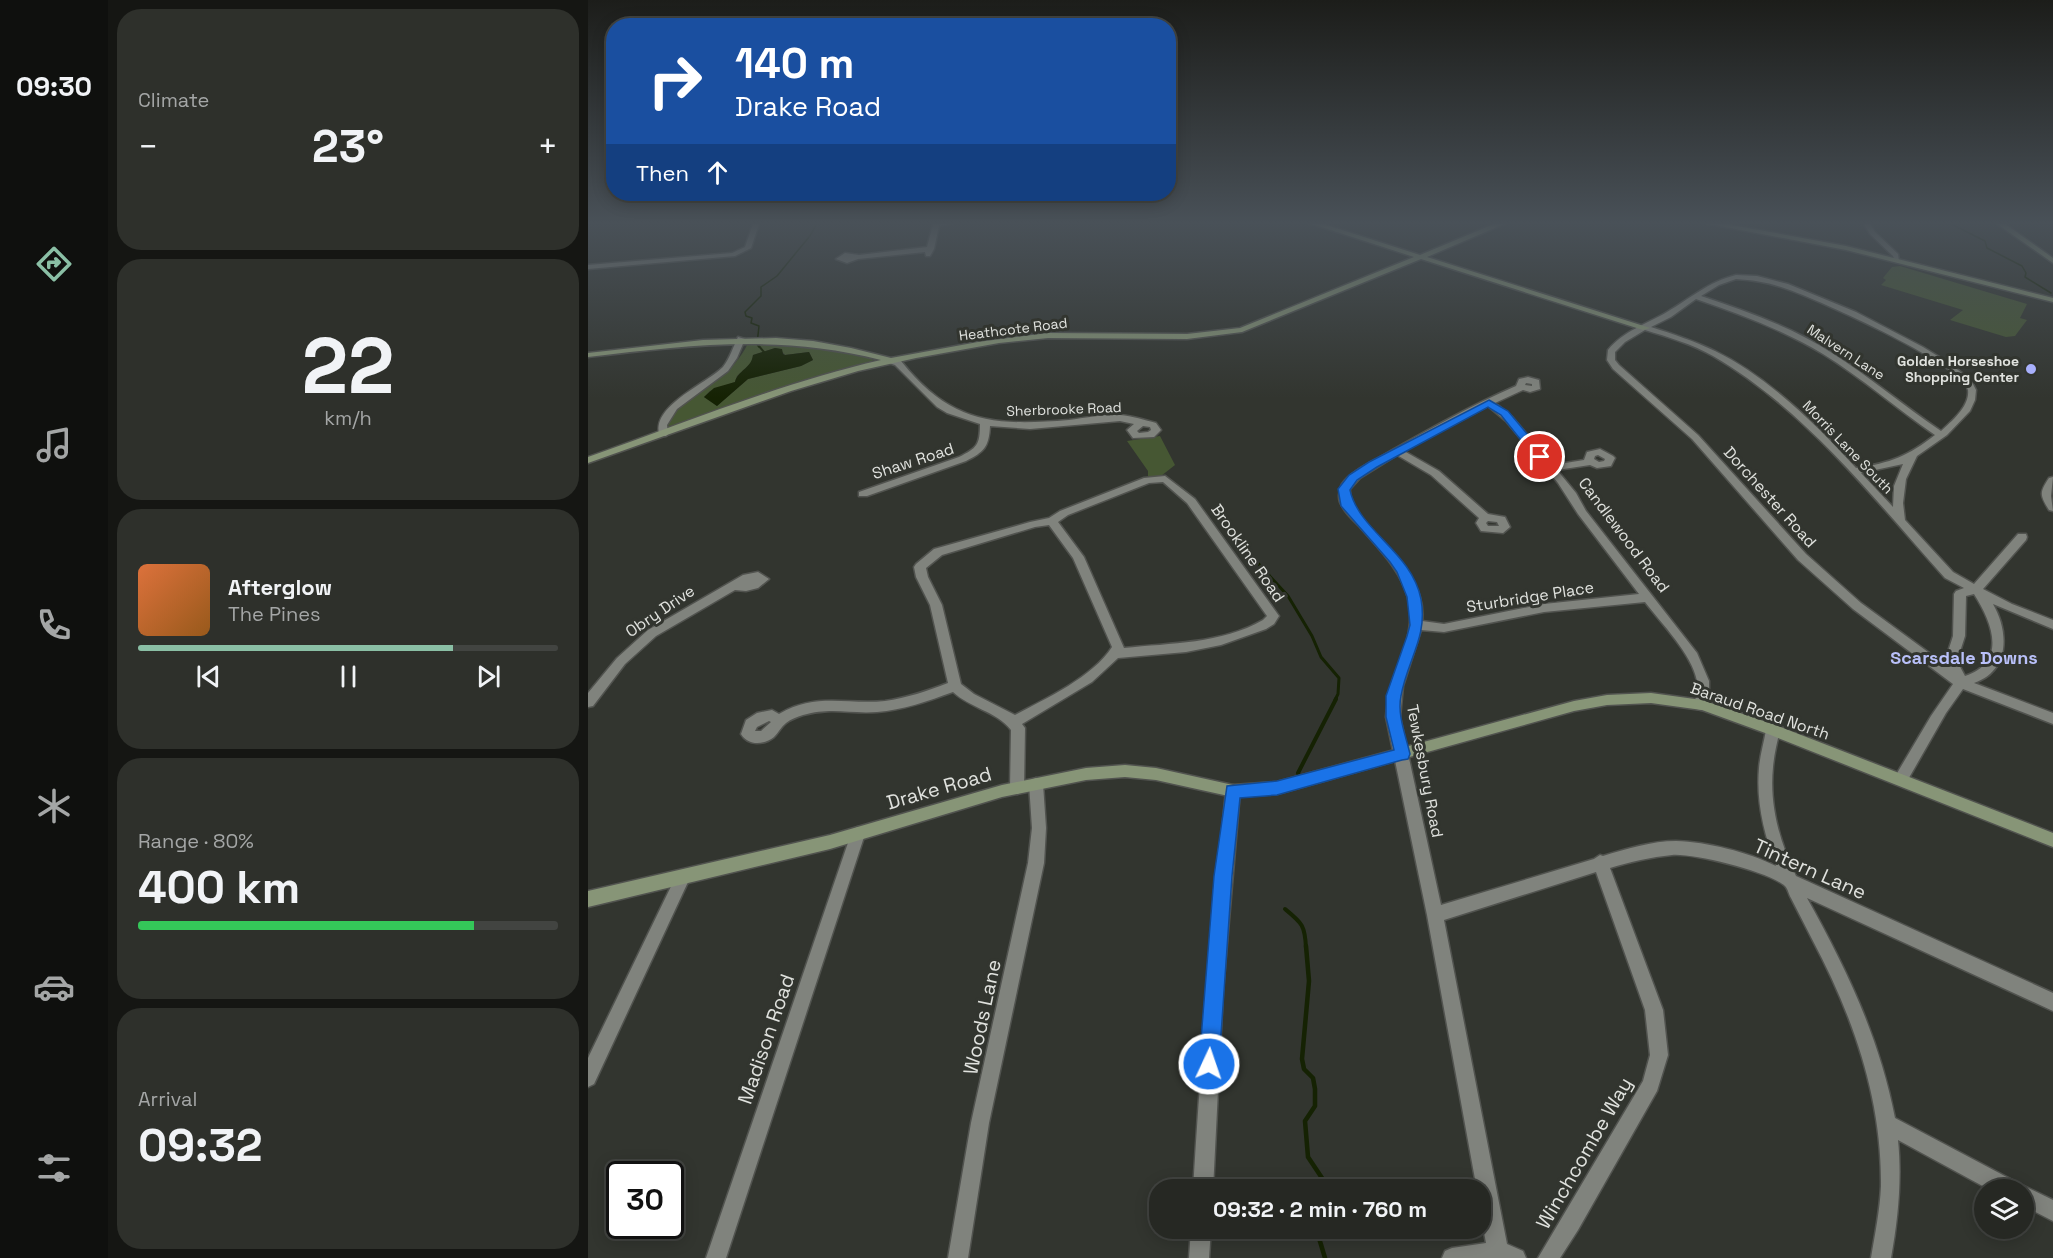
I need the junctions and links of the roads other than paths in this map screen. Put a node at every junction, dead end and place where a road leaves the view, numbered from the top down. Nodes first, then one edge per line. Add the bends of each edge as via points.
1 (1365, 280) edge
2 (1492, 280) edge
3 (1730, 280) edge
4 (1760, 280) edge
5 (1974, 280) edge
6 (1694, 296) junction
7 (2053, 300) edge
8 (1646, 328) junction
9 (741, 339) junction
10 (588, 355) edge
11 (892, 361) junction
12 (1522, 387) dead end
13 (1489, 403) junction
14 (985, 423) junction
15 (1140, 424) dead end
16 (663, 434) junction
17 (1941, 434) junction
18 (1399, 452) junction
19 (1917, 452) junction
20 (588, 460) edge
21 (1590, 462) dead end
22 (1552, 468) junction
23 (1855, 471) junction
24 (2053, 480) edge
25 (863, 494) dead end
26 (2053, 508) edge
27 (1485, 517) dead end
28 (1052, 521) junction
29 (1901, 522) junction
30 (2022, 537) dead end
31 (735, 586) dead end
32 (1975, 589) junction
33 (1649, 597) junction
34 (1416, 625) junction
35 (2053, 625) edge
36 (1116, 652) junction
37 (1962, 682) junction
38 (955, 686) junction
39 (588, 702) edge
40 (1702, 705) junction
41 (2053, 719) edge
42 (778, 721) dead end
43 (1014, 722) junction
44 (1773, 730) junction
45 (1402, 754) junction
46 (1901, 779) junction
47 (1306, 780) joint
48 (1036, 784) junction
49 (1017, 788) junction
50 (1233, 791) junction
51 (858, 834) junction
52 (2053, 840) edge
53 (1600, 862) junction
54 (683, 877) junction
55 (1789, 881) junction
56 (588, 899) edge
57 (1435, 915) junction
58 (2053, 1002) edge
59 (588, 1078) edge
60 (1887, 1124) junction
61 (1204, 1179) edge
62 (1990, 1179) edge
63 (2034, 1201) edge
64 (2053, 1211) edge
65 (1200, 1239) edge
66 (1507, 1255) edge
67 (716, 1258) edge
68 (958, 1258) edge
69 (1199, 1258) edge
70 (1452, 1258) edge
71 (1548, 1258) edge
72 (1881, 1258) edge

1 - 11 street, Heathcote Road via 1224,334 1166,338 1074,334 1036,337
2 - 8 street, Morris Lane South
3 - 6 street, Dorchester Road
4 - 17 street, Dorchester Road via 1846,310 1960,375 1972,389 1972,397 1956,423
5 - 7 street
6 - 8 street, Dorchester Road
6 - 17 street, Malvern Lane via 1761,319 1798,337 1852,370
8 - 23 street, Morris Lane South via 1704,349 1739,369 1799,414
8 - 37 street, Dorchester Road via 1613,349 1610,356 1616,367 1695,437 1802,557 1857,606
9 - 10 street, Sherbrooke Road
9 - 11 street, Sherbrooke Road via 818,343
9 - 16 street via 736,354 724,369 666,414 661,426
11 - 14 street, Sherbrooke Road via 940,405
11 - 16 street, Heathcote Road via 834,375
12 - 13 street, Tewkesbury Road
13 - 18 street, Tewkesbury Road
13 - 22 street, Candlewood Road via 1505,413
14 - 15 street, Sherbrooke Road via 1030,426 1120,418
14 - 25 street, Shaw Road via 982,446 973,455
16 - 20 street, Heathcote Road
17 - 19 street
18 - 27 street via 1435,473
18 - 34 street, Tewkesbury Road via 1353,478 1343,495 1353,513 1403,571 1414,597
19 - 23 street via 1899,462
19 - 29 street via 1907,464 1898,490
21 - 22 street
22 - 33 street, Candlewood Road
23 - 29 street, Morris Lane South
24 - 26 street via 2046,496
28 - 36 street via 1078,557 1117,641
28 - 36 street, Brookline Road via 1148,480 1165,479 1191,501 1273,614 1263,625 1215,644
28 - 38 street via 947,549 928,558 920,567 936,605
29 - 32 street, Morris Lane South via 1949,575
30 - 32 street
31 - 39 street, Obry Drive via 644,639
32 - 35 street, Morris Lane South
32 - 37 street via 1960,594 1959,636 1951,661
32 - 37 street via 1994,615 1999,644 1988,670
33 - 34 street, Sturbridge Place via 1544,608 1444,628
33 - 40 street, Candlewood Road via 1693,656 1703,681
34 - 45 street, Tewkesbury Road via 1393,696 1393,717
36 - 43 street via 1060,698
37 - 41 street, Dorchester Road
37 - 46 street
38 - 42 street via 884,706 818,706
38 - 43 street via 962,694
40 - 44 street, Baraud Road North
40 - 45 street, Baraud Road North via 1635,698 1587,703
43 - 49 street via 1018,734
44 - 46 street, Baraud Road North
44 - 55 street via 1764,786 1775,846
45 - 47 street, Baraud Road North
45 - 57 street, Tewkesbury Road
46 - 52 street, Baraud Road North
47 - 50 street, Drake Road via 1277,788
48 - 49 street, Drake Road
48 - 50 street, Drake Road via 1125,771
48 - 68 street, Woods Lane via 1036,863 980,1123
49 - 51 street, Drake Road
50 - 61 street via 1210,1042
51 - 54 street, Drake Road
51 - 67 street, Madison Road
53 - 55 street, Tintern Lane via 1654,850 1696,850 1749,862
53 - 57 street, Tintern Lane
53 - 71 street, Winchcombe Way via 1654,1010 1659,1055 1651,1085
54 - 56 street, Drake Road
54 - 59 street
55 - 58 street, Tintern Lane
55 - 60 street via 1857,1015 1879,1078
57 - 66 street, Tewkesbury Road
60 - 62 street
60 - 72 street via 1892,1169
63 - 64 street
65 - 69 street
66 - 70 street

